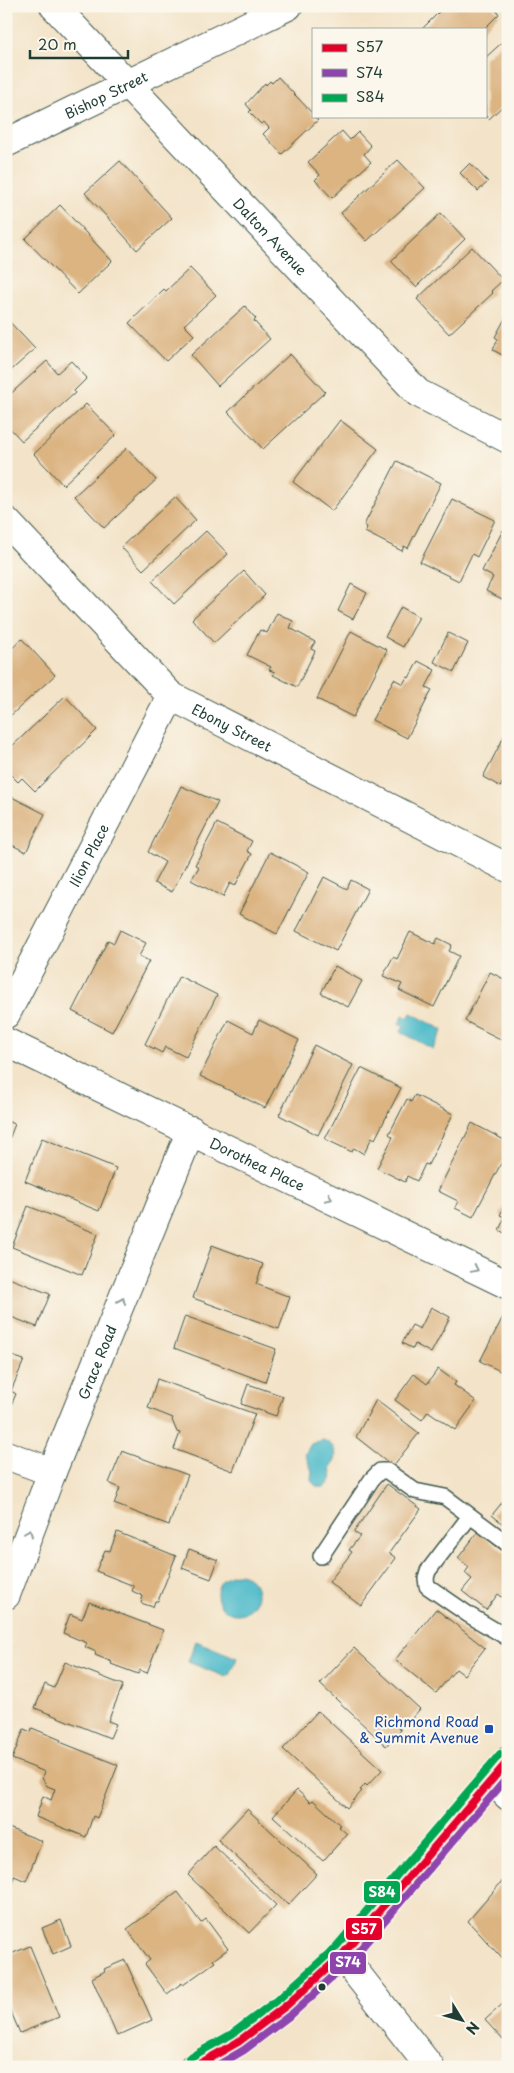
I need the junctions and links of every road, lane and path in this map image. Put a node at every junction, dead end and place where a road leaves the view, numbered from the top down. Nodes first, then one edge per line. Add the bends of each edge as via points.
1 (54, 6) edge
2 (288, 6) edge
3 (128, 84) junction
4 (6, 143) edge
5 (508, 439) edge
6 (6, 520) edge
7 (171, 696) junction
8 (508, 868) edge
9 (6, 1014) edge
10 (6, 1042) edge
11 (191, 1130) junction
12 (508, 1285) edge
13 (6, 1455) edge
14 (52, 1472) junction
15 (470, 1516) junction
16 (508, 1544) edge
17 (321, 1556) dead end
18 (6, 1595) edge
19 (508, 1638) edge
20 (502, 1778) edge
21 (342, 1955) junction
22 (194, 2067) edge
23 (430, 2067) edge

1 - 3 street, Dalton Avenue
2 - 3 street, Bishop Street
3 - 4 street, Bishop Street
3 - 5 street, Dalton Avenue via 418,393
6 - 7 street, Ebony Street
7 - 8 street, Ebony Street
7 - 9 street, Ilion Place
10 - 11 street, Dorothea Place
11 -> 12 street, Dorothea Place
14 -> 11 street, Grace Road
13 - 14 street
18 -> 14 street, Grace Road
15 - 16 lane
15 - 17 lane via 445,1497 415,1491 387,1471 380,1472 372,1479
15 - 19 lane via 428,1571 427,1586 469,1616
20 - 21 street
21 - 22 street via 287,2006 238,2042
21 - 23 street

